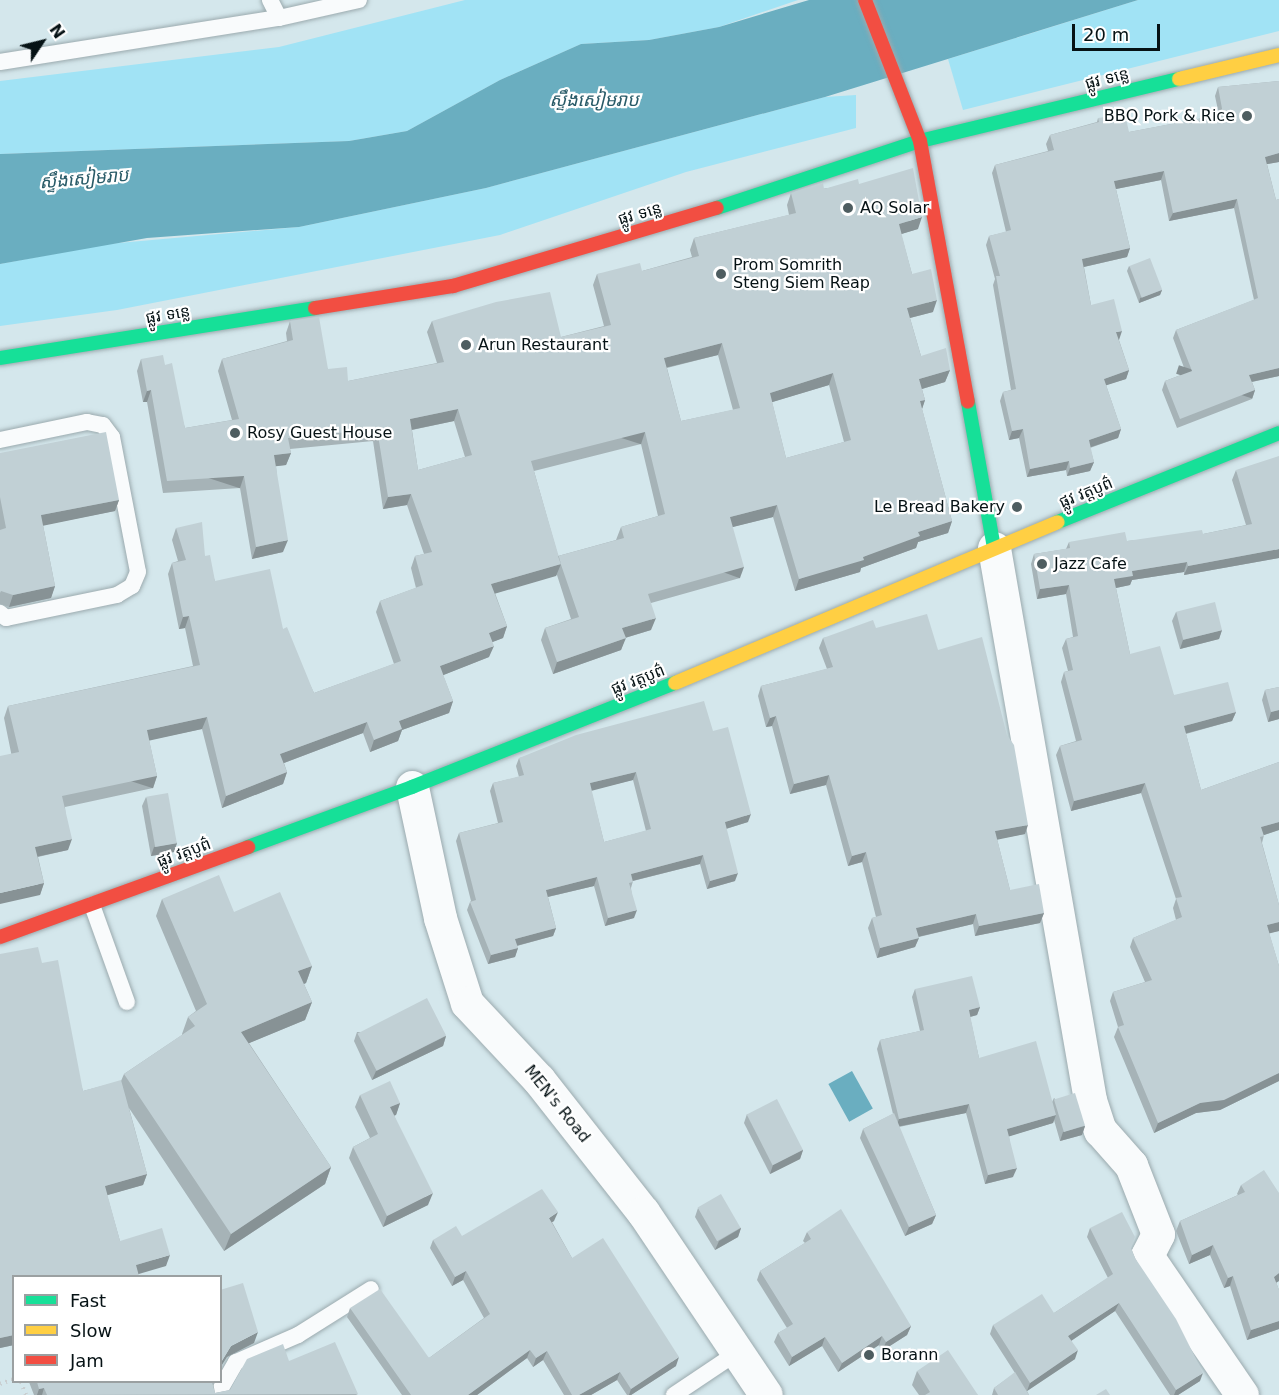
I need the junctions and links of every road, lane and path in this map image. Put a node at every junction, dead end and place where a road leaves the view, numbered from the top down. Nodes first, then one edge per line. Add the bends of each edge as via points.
1 (270, 0) edge
2 (359, 0) edge
3 (865, 0) edge
4 (279, 18) junction
5 (1279, 55) edge
6 (0, 62) edge
7 (920, 141) junction
8 (0, 358) edge
9 (1279, 433) edge
10 (0, 440) edge
11 (994, 548) junction
12 (0, 614) edge
13 (412, 787) junction
14 (92, 905) junction
15 (0, 937) edge
16 (127, 1002) dead end
17 (371, 1289) dead end
18 (738, 1352) junction
19 (217, 1395) edge
20 (674, 1395) edge
21 (766, 1395) edge
22 (1242, 1395) edge

1 - 4 lane
2 - 4 lane
3 - 7 street
4 - 6 lane
5 - 7 street, ផ្លូវ ទន្លេ
7 - 8 street, ផ្លូវ ទន្លេ via 700,214 453,286
7 - 11 street
9 - 11 street, ផ្លូវ វត្តបូព៌
10 - 12 lane via 87,422 103,426 112,437 138,572 132,586 117,595 6,618
11 - 13 street, ផ្លូវ វត្តបូព៌ via 711,669
11 - 22 street via 1090,1100 1100,1130 1131,1165 1158,1234 1147,1256
13 - 14 street, ផ្លូវ វត្តបូព៌
13 - 18 street, MEN's Road via 440,918 467,1003 539,1080 643,1212
14 - 15 street, ផ្លូវ វត្តបូព៌
14 - 16 lane
17 - 19 lane via 309,1329 236,1362
18 - 20 lane
18 - 21 street, MEN's Road

